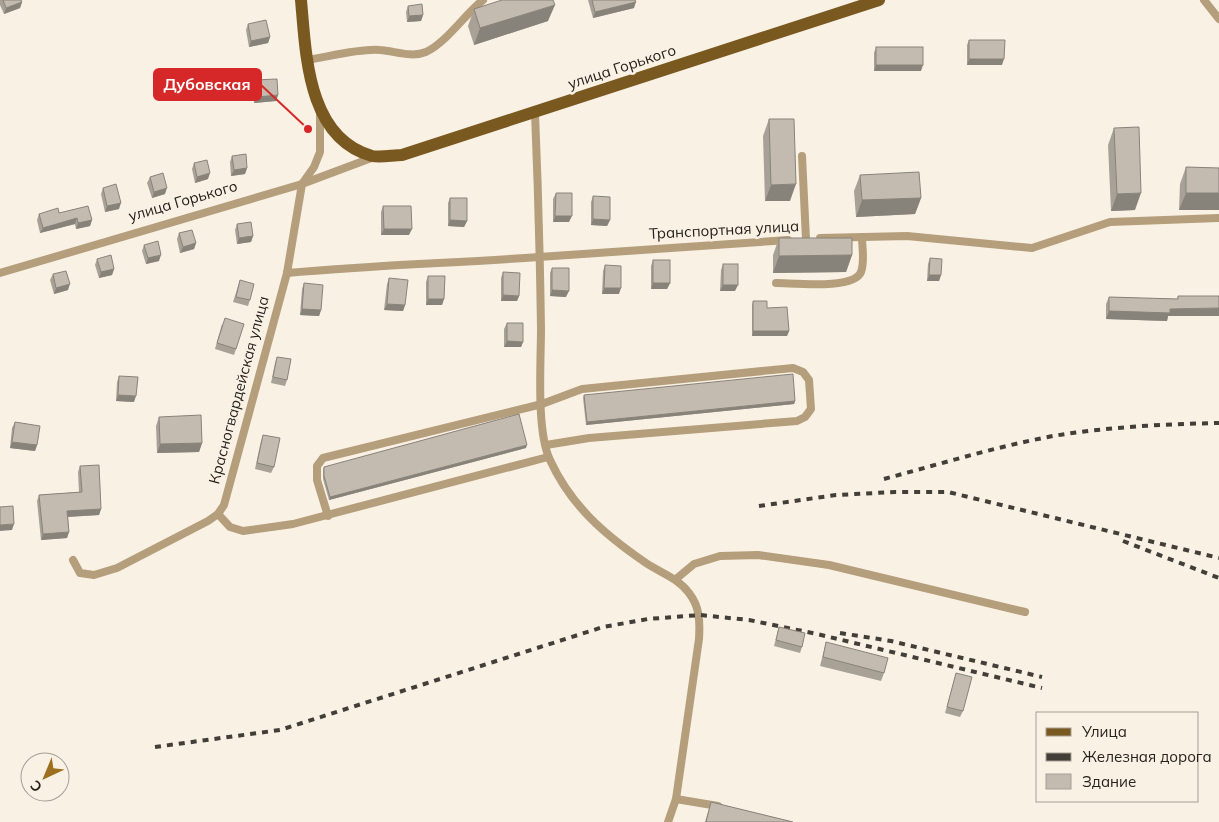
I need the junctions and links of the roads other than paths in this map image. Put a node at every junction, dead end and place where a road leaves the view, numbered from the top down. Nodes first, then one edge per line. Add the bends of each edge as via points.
1 (300, 0) edge
2 (483, 0) edge
3 (879, 0) edge
4 (1204, 0) edge
5 (1219, 19) edge
6 (306, 60) junction
7 (320, 111) junction
8 (535, 113) junction
9 (374, 156) junction
10 (802, 156) dead end
11 (302, 184) junction
12 (1219, 218) edge
13 (862, 236) junction
14 (806, 239) junction
15 (540, 257) junction
16 (0, 273) edge
17 (287, 274) junction
18 (776, 283) dead end
19 (542, 404) junction
20 (546, 445) junction
21 (548, 457) junction
22 (218, 514) junction
23 (328, 516) junction
24 (73, 560) dead end
25 (676, 579) junction
26 (1025, 612) dead end
27 (676, 799) junction
28 (722, 807) edge
29 (668, 822) edge

1 - 6 main road
2 - 6 lane via 439,43 424,53 378,50
3 - 8 main road, улица Горького
4 - 5 lane
6 - 7 main road, улица Горького
7 - 9 main road, улица Горького via 338,135 356,150
7 - 11 lane, Красногвардейская улица via 320,152
8 - 9 main road, улица Горького via 402,155
8 - 15 lane
9 - 11 lane, улица Горького
10 - 14 lane
11 - 16 lane, улица Горького
11 - 17 lane, Красногвардейская улица
12 - 13 lane, Транспортная улица via 1110,222 1032,248 907,236
13 - 14 lane, Транспортная улица
13 - 18 lane via 860,274 850,282
14 - 15 lane, Транспортная улица
15 - 17 lane, Транспортная улица via 352,267
15 - 19 lane
17 - 22 lane, Красногвардейская улица via 224,505
19 - 20 lane
19 - 20 lane via 582,389 792,368 803,372 809,380 811,409 797,421 589,438
19 - 23 lane via 323,458 317,466 318,480
20 - 21 lane
21 - 23 lane
21 - 25 lane via 566,491 596,525 653,568
22 - 23 lane via 230,527 242,531
22 - 24 lane via 138,557 94,575 80,573
25 - 26 lane via 694,564 720,556 758,555 829,565
25 - 27 lane via 690,594 700,615
27 - 28 lane
27 - 29 lane

